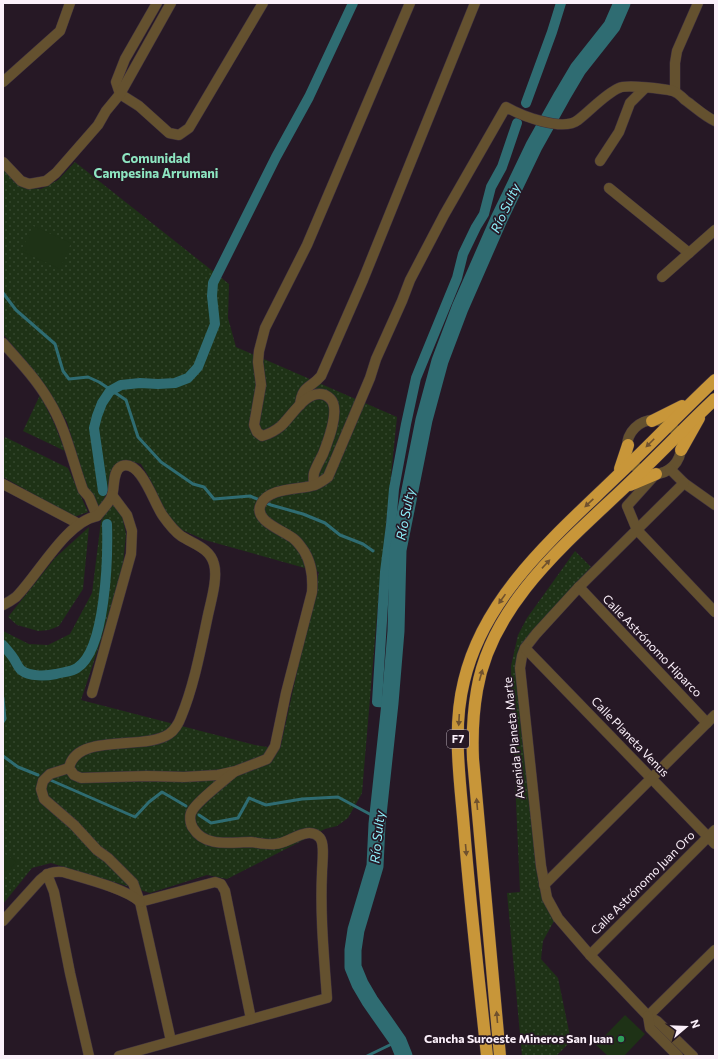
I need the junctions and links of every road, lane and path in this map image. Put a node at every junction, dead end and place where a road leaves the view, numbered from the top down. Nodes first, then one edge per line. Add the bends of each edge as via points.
1 (70, 3) edge
2 (157, 3) edge
3 (171, 3) edge
4 (262, 3) edge
5 (410, 3) edge
6 (475, 3) edge
7 (698, 3) edge
8 (3, 82) edge
9 (645, 88) junction
10 (674, 92) junction
11 (120, 94) junction
12 (715, 121) edge
13 (600, 161) dead end
14 (3, 162) edge
15 (609, 188) dead end
16 (715, 230) edge
17 (689, 254) junction
18 (662, 277) dead end
19 (3, 343) edge
20 (715, 380) edge
21 (715, 399) edge
22 (692, 402) junction
23 (300, 405) junction
24 (702, 411) junction
25 (652, 421) junction
26 (668, 424) junction
27 (677, 434) junction
28 (628, 444) junction
29 (681, 450) junction
30 (631, 461) junction
31 (670, 469) junction
32 (640, 471) junction
33 (656, 474) junction
34 (617, 476) junction
35 (684, 483) junction
36 (3, 484) edge
37 (314, 485) junction
38 (625, 487) junction
39 (112, 495) junction
40 (715, 505) edge
41 (97, 516) junction
42 (79, 524) junction
43 (637, 530) junction
44 (579, 587) junction
45 (3, 605) edge
46 (715, 612) edge
47 (526, 648) junction
48 (92, 693) dead end
49 (715, 715) edge
50 (707, 723) junction
51 (69, 768) junction
52 (236, 771) junction
53 (651, 778) junction
54 (713, 837) edge
55 (46, 874) junction
56 (544, 885) junction
57 (140, 902) junction
58 (3, 921) edge
59 (715, 950) edge
60 (590, 955) junction
61 (648, 1016) junction
62 (252, 1019) junction
63 (171, 1042) junction
64 (89, 1056) edge
65 (119, 1056) edge
66 (486, 1056) edge
67 (500, 1056) edge
68 (678, 1056) edge
69 (693, 1056) edge

1 - 8 street via 60,31
2 - 11 street via 118,76 116,82
3 - 11 street
4 - 11 street via 189,128 179,135 169,133 139,106
5 - 23 street via 307,245 265,328 258,362 261,385 254,426 257,432 262,436 280,428
6 - 23 street via 345,321 321,376 304,390
7 - 10 street via 677,51
9 - 10 street
9 - 13 street via 630,102 619,132
9 - 37 street via 620,87 577,121 566,125 555,125 506,108 410,280 328,477
10 - 12 street
11 - 14 street via 98,125 46,181 29,184 21,181
15 - 17 street
16 - 17 street
17 - 18 street
19 - 41 street via 49,401 61,425 83,490
20 - 22 highway, F7
21 - 24 highway, F7
22 - 25 highway
22 - 26 highway, F7
23 - 37 street via 305,399 320,394 327,396 335,408 328,440 314,473
24 - 27 highway, F7
24 - 29 highway
25 - 26 street
25 - 28 street via 636,428
26 - 27 street
26 -> 30 highway, F7
27 - 29 street
27 - 32 highway, F7
28 - 30 street
28 - 34 highway
29 - 31 street via 676,464
30 - 32 street
30 - 34 highway, F7
31 - 33 street
31 - 35 street
32 - 33 street
32 - 38 highway, F7
33 - 38 highway
33 - 43 street via 627,506
34 -> 66 highway, F7 via 559,532 516,579 489,618 464,680 458,718 458,757
35 - 40 street
35 - 43 street, Avenida Planeta Marte
36 - 42 street
37 - 52 street via 274,493 261,504 262,518 294,539 304,551 313,576 312,592 275,746 267,759
67 -> 38 highway, F7 via 473,760 472,728 477,689 486,656 505,615 524,588 579,529
39 - 41 street
39 - 48 street via 127,515 132,531 131,554
39 - 51 street via 119,468 130,465 135,467 173,529 211,556 215,574 212,598 196,670 177,726 169,734 157,739 109,744 80,751 70,761
41 - 42 street
42 - 45 street via 15,597
43 - 44 street, Avenida Planeta Marte
43 - 46 street
44 - 47 street, Avenida Planeta Marte
44 - 50 street, Calle Astrónomo Hiparco
47 - 53 street, Calle Planeta Venus
47 - 56 street, Avenida Planeta Marte via 520,668
49 - 50 street
50 - 53 street
51 - 52 street via 74,775 81,778 184,777
51 - 57 street via 50,774 43,781 41,789 44,799 133,883
52 - 62 street via 191,811 190,824 196,834 218,843 276,844 307,832 315,833 321,839 322,849 321,898 327,998
53 - 54 street, Calle Planeta Venus
53 - 56 street
54 - 60 street, Calle Astrónomo Juan Oro
55 - 57 street via 63,872 125,892 135,896
55 - 58 street
55 - 64 street via 54,892
56 - 60 street, Avenida Planeta Marte via 547,898 558,918
57 - 62 street via 215,882 220,884 225,891
57 - 63 street
59 - 61 street
60 - 61 street, Avenida Planeta Marte
61 - 68 street, Avenida Planeta Marte via 650,1028
61 - 69 street, Avenida Planeta Marte via 657,1021
62 - 63 street
63 - 65 street

